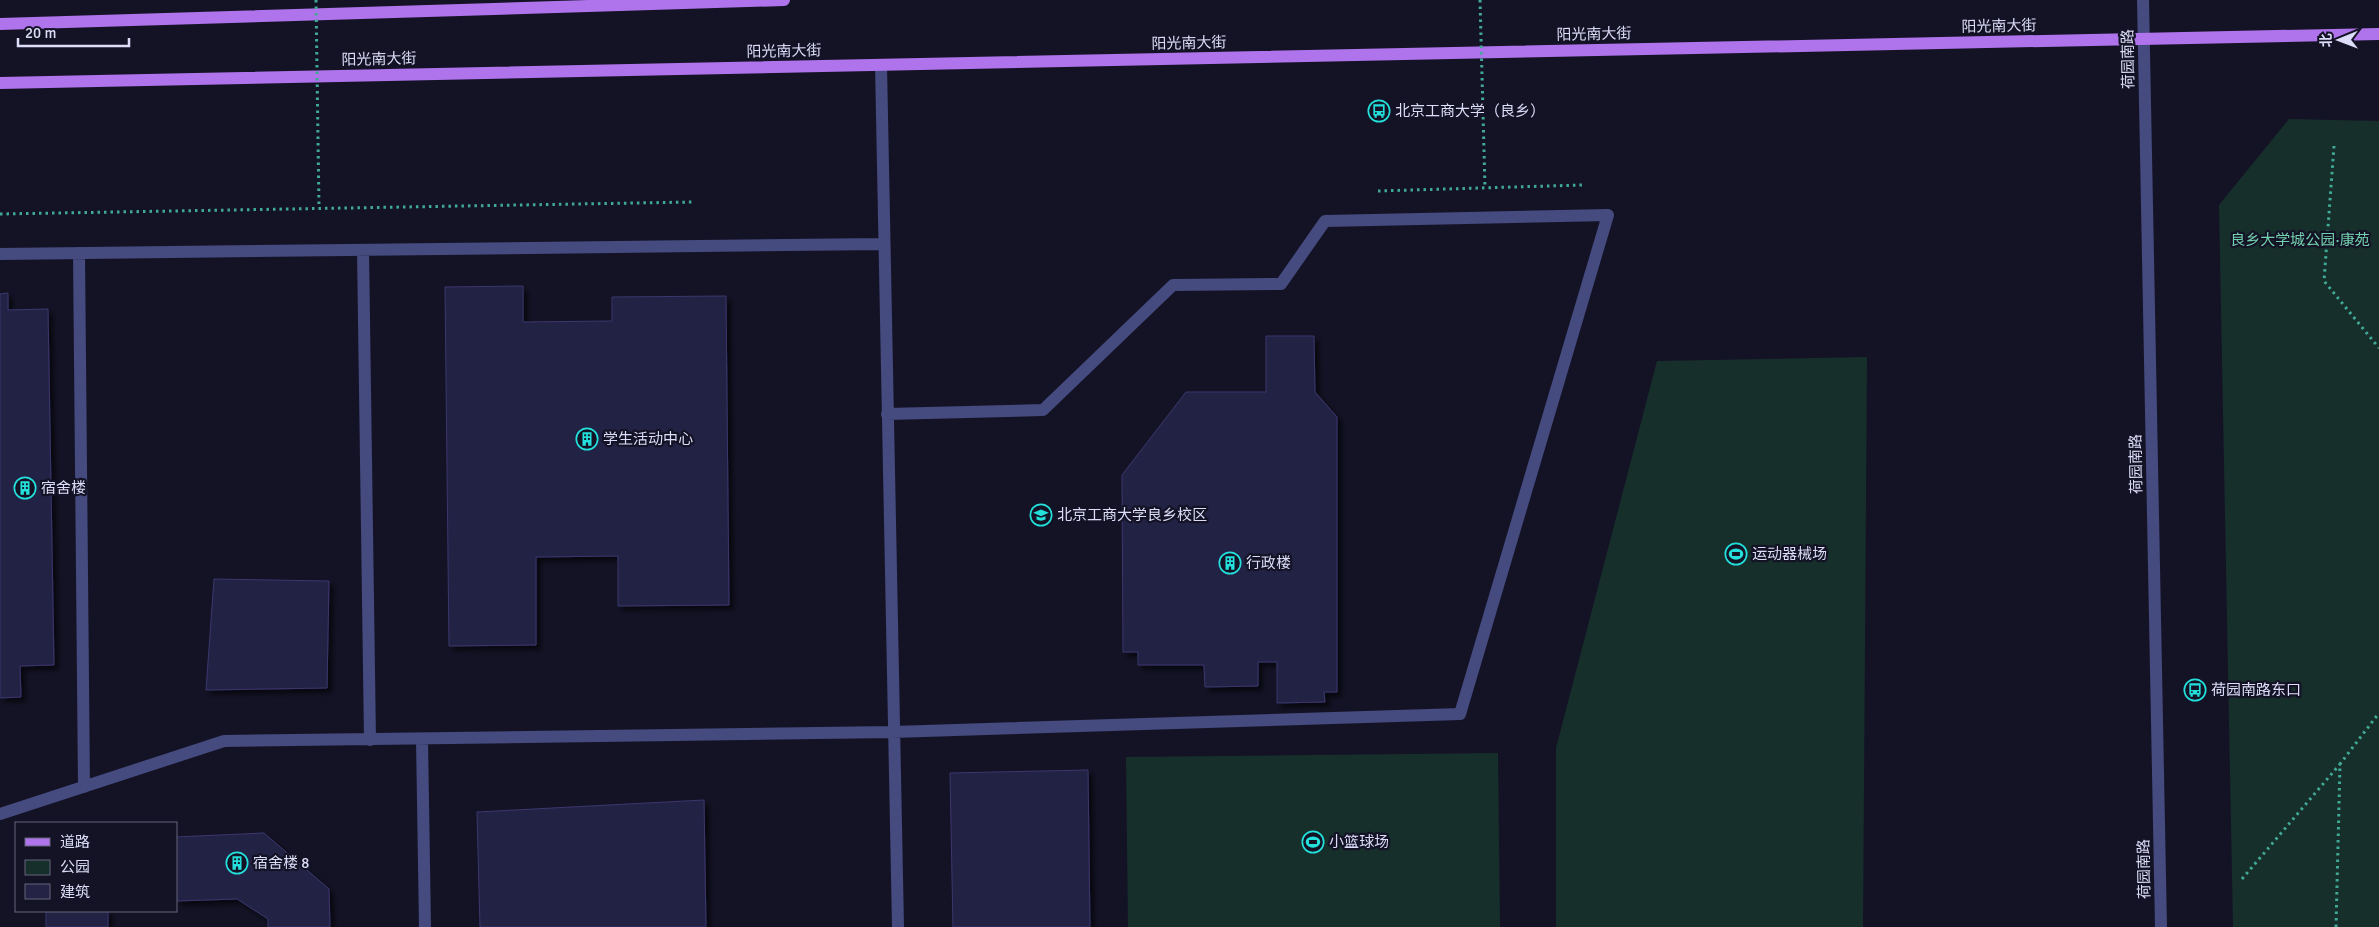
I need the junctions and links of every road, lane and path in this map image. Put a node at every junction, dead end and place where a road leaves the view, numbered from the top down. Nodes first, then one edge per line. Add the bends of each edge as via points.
1 (316, 0) edge
2 (784, 0) edge
3 (1480, 0) edge
4 (2143, 0) edge
5 (0, 24) edge
6 (2379, 34) edge
7 (2143, 39) junction
8 (880, 66) junction
9 (0, 83) edge
10 (2334, 146) dead end
11 (1582, 185) dead end
12 (1485, 188) junction
13 (1378, 191) dead end
14 (693, 202) dead end
15 (319, 208) junction
16 (0, 214) edge
17 (883, 244) junction
18 (363, 250) junction
19 (79, 253) junction
20 (0, 254) edge
21 (2379, 348) edge
22 (887, 414) junction
23 (2379, 713) edge
24 (893, 732) junction
25 (422, 739) junction
26 (370, 740) junction
27 (2340, 764) junction
28 (84, 787) junction
29 (0, 814) edge
30 (2242, 879) dead end
31 (425, 927) edge
32 (898, 927) edge
33 (2161, 927) edge
34 (2336, 927) edge

1 - 15 path, bridge
2 - 5 main road
3 - 12 path, bridge
4 - 7 street, 荷园南路
6 - 7 main road, 阳光南大街
7 - 8 main road, 阳光南大街
7 - 33 street, 荷园南路
8 - 9 main road, 阳光南大街
8 - 17 street
10 - 21 path via 2324,281
11 - 12 path
12 - 13 path
14 - 15 path
15 - 16 path
17 - 18 street
17 - 22 street
18 - 19 street
18 - 26 street
19 - 20 street
19 - 28 street
22 - 24 street
22 - 24 street via 1043,410 1173,286 1281,284 1325,221 1608,215 1460,714
23 - 27 path
24 - 25 street
24 - 32 street
25 - 26 street
25 - 31 street
26 - 28 street via 224,741
27 - 30 path
27 - 34 path
28 - 29 street

